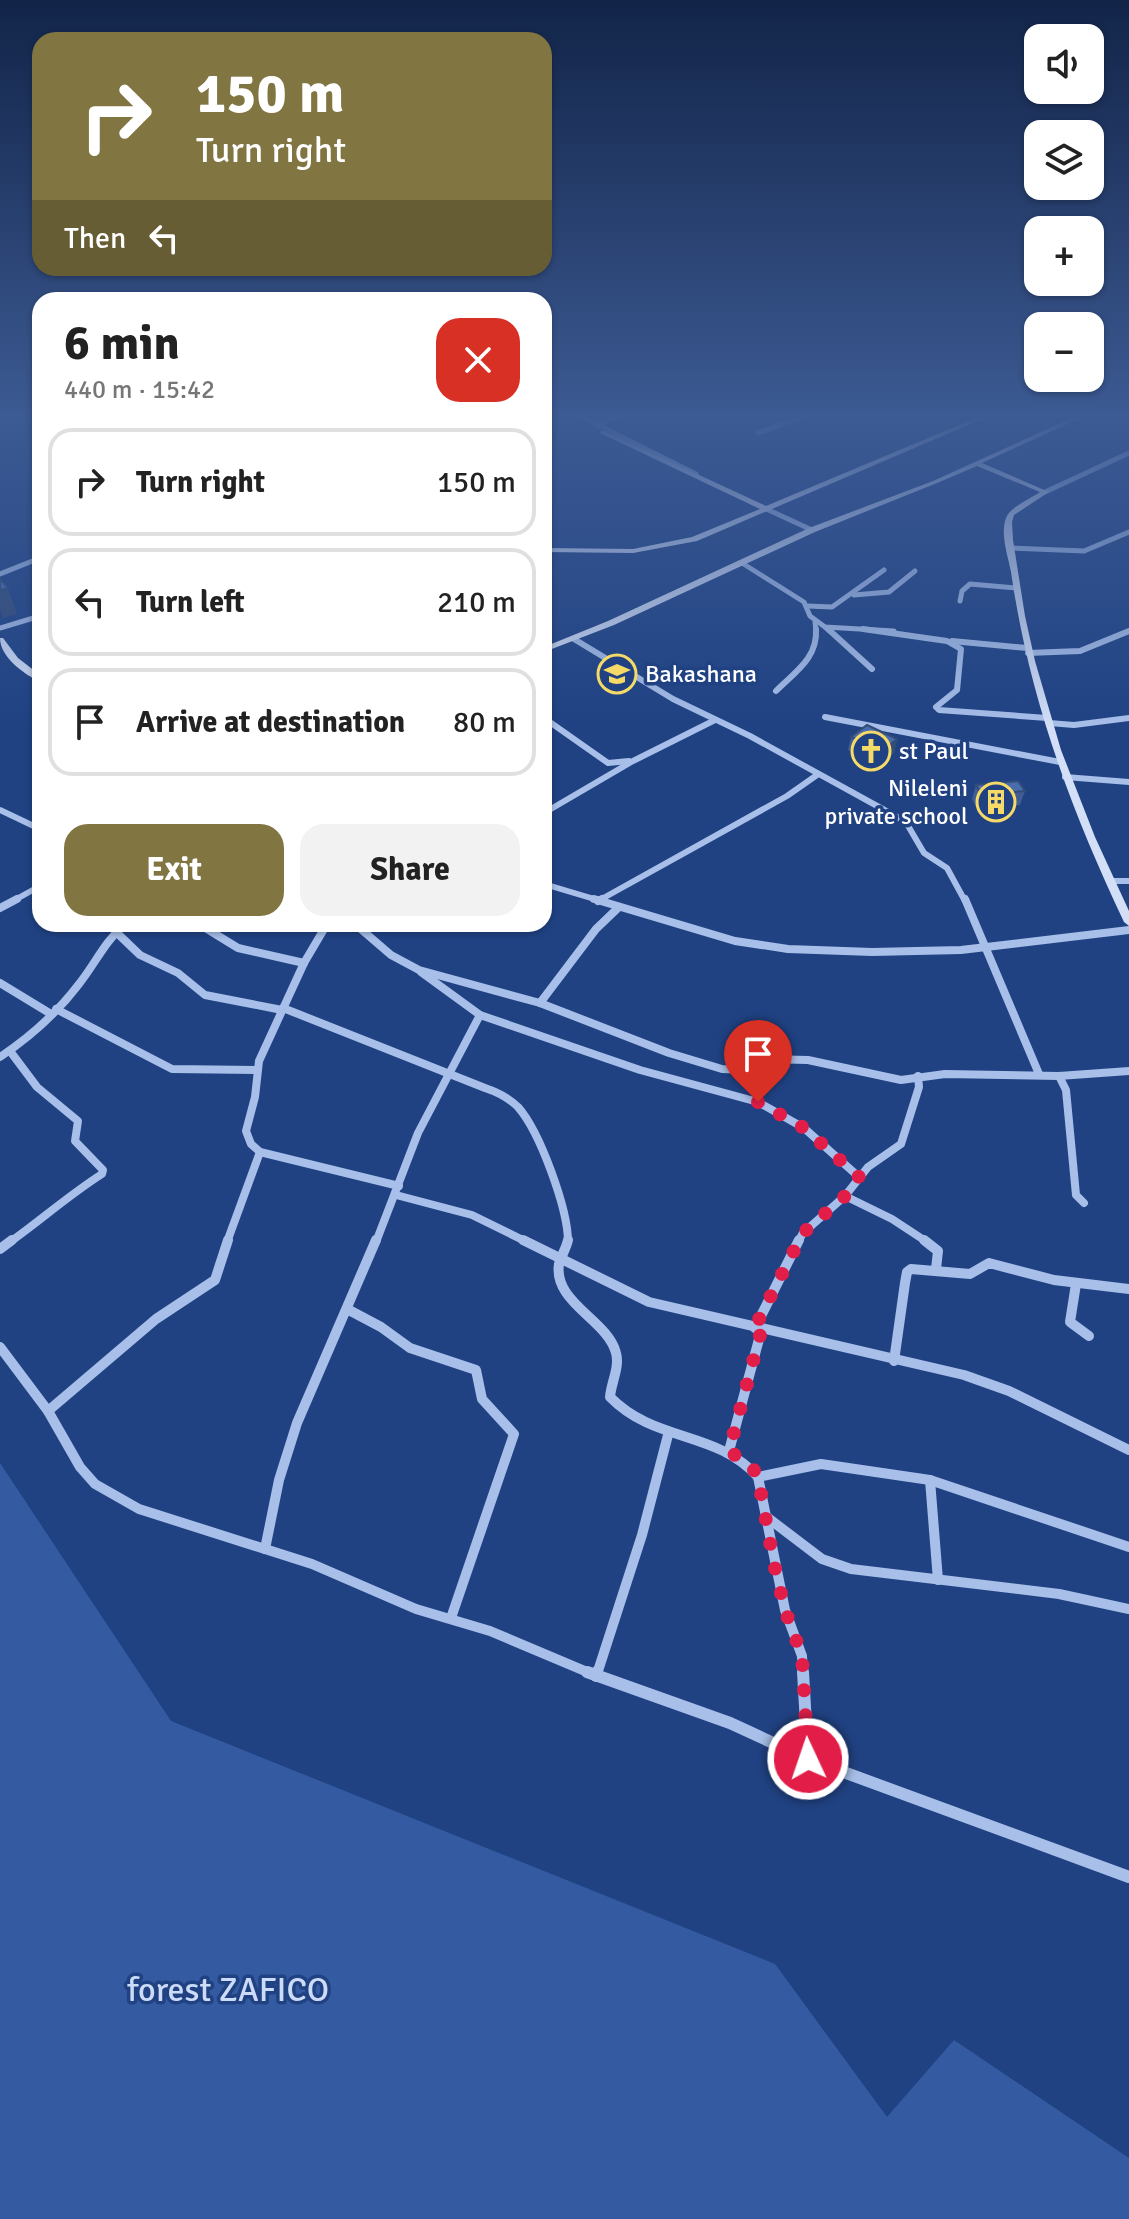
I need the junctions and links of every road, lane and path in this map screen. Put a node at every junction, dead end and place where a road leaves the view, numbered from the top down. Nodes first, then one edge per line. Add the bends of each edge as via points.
1 (740, 521) edge
2 (791, 521) edge
3 (836, 521) edge
4 (1009, 521) edge
5 (812, 530) junction
6 (1129, 532) edge
7 (1011, 548) junction
8 (552, 550) edge
9 (32, 561) edge
10 (742, 563) junction
11 (884, 570) dead end
12 (915, 571) dead end
13 (0, 574) edge
14 (1016, 588) junction
15 (851, 595) junction
16 (960, 601) dead end
17 (808, 606) junction
18 (32, 618) edge
19 (815, 622) junction
20 (825, 627) junction
21 (0, 628) edge
22 (1129, 631) edge
23 (574, 639) junction
24 (0, 640) edge
25 (947, 641) junction
26 (552, 647) edge
27 (1027, 651) junction
28 (872, 669) dead end
29 (32, 673) edge
30 (776, 691) dead end
31 (825, 717) dead end
32 (1129, 718) edge
33 (715, 720) junction
34 (1048, 721) junction
35 (552, 724) edge
36 (633, 761) junction
37 (1060, 762) junction
38 (817, 775) junction
39 (1065, 777) junction
40 (1129, 782) edge
41 (552, 808) edge
42 (0, 810) edge
43 (32, 825) edge
44 (1111, 881) junction
45 (1129, 881) edge
46 (552, 887) edge
47 (32, 890) edge
48 (598, 901) junction
49 (619, 907) junction
50 (0, 908) edge
51 (1128, 919) edge
52 (1129, 930) edge
53 (115, 932) edge
54 (125, 932) edge
55 (212, 932) edge
56 (322, 932) edge
57 (364, 932) edge
58 (986, 945) junction
59 (304, 963) junction
60 (419, 970) junction
61 (0, 983) edge
62 (540, 1003) junction
63 (283, 1009) junction
64 (54, 1012) junction
65 (480, 1015) junction
66 (10, 1051) junction
67 (0, 1057) edge
68 (256, 1070) junction
69 (1129, 1071) edge
70 (449, 1072) junction
71 (1039, 1074) junction
72 (918, 1076) junction
73 (1059, 1076) junction
74 (260, 1152) junction
75 (859, 1177) junction
76 (398, 1190) junction
77 (845, 1196) junction
78 (1084, 1203) dead end
79 (0, 1249) edge
80 (558, 1258) junction
81 (936, 1269) junction
82 (1076, 1284) junction
83 (1129, 1289) edge
84 (347, 1309) junction
85 (759, 1328) junction
86 (1089, 1336) dead end
87 (0, 1347) edge
88 (894, 1361) junction
89 (48, 1411) junction
90 (668, 1435) junction
91 (1129, 1450) edge
92 (729, 1451) junction
93 (758, 1477) junction
94 (930, 1480) junction
95 (768, 1518) junction
96 (1129, 1547) edge
97 (265, 1549) junction
98 (938, 1580) junction
99 (1129, 1609) edge
100 (451, 1618) junction
101 (596, 1676) junction
102 (808, 1759) junction
103 (1129, 1877) edge

1 - 8 street via 665,547
2 - 5 street
3 - 5 street
4 - 7 street
5 - 10 street
6 - 7 street via 1084,551
7 - 14 street
9 - 13 street
10 - 17 street
10 - 23 street
11 - 15 street
12 - 15 street via 891,593
14 - 16 street via 970,584
14 - 27 street
15 - 17 street via 832,607
17 - 19 street
18 - 21 street
19 - 20 street
19 - 30 street via 813,654
20 - 25 street
20 - 28 street
22 - 27 street via 1080,653
23 - 26 street
23 - 33 street
24 - 29 street
25 - 27 street
25 - 34 street via 962,651 959,683 937,710
27 - 34 street
31 - 37 street
32 - 34 street via 1074,725
33 - 36 street
33 - 38 street
34 - 37 street
35 - 36 street via 608,763
36 - 41 street
37 - 39 street
38 - 48 street
38 - 58 street via 907,824 924,853 957,881
39 - 40 street
39 - 44 street
42 - 43 street
44 - 45 street
44 - 51 street
46 - 48 street
47 - 50 street
48 - 49 street
49 - 58 street via 735,941 788,949 911,952
49 - 62 street
52 - 58 street
53 - 64 street
54 - 63 street via 140,955 178,973 205,995
55 - 59 street via 238,948
56 - 59 street
57 - 60 street
58 - 71 street
59 - 63 street
60 - 62 street
60 - 65 street
61 - 64 street
62 - 72 street via 722,1069 740,1072 764,1059 808,1060 901,1080
63 - 68 street
63 - 70 street
64 - 66 street
64 - 68 street via 172,1069
65 - 70 street
65 - 75 street via 640,1070 758,1102 804,1128
66 - 67 street
66 - 79 street via 37,1087 78,1121 75,1141 103,1170
68 - 74 street via 246,1131
69 - 73 street
70 - 76 street via 418,1133
70 - 80 street via 501,1094 522,1112 563,1211 568,1245
71 - 72 street
71 - 73 street
72 - 75 street via 901,1144
73 - 78 street via 1066,1090 1076,1195
74 - 76 street
74 - 89 street via 215,1280 143,1329
75 - 77 street
76 - 80 street via 472,1215
76 - 84 street
77 - 81 street via 931,1245 938,1251
77 - 85 street via 803,1233
80 - 85 street via 633,1296
80 - 90 street via 571,1299 616,1350 610,1397 637,1421
81 - 82 street via 970,1274 989,1263
81 - 88 street via 907,1272
82 - 83 street
82 - 86 street via 1070,1322
84 - 97 street via 297,1423
84 - 100 street via 421,1353 476,1370 482,1399 514,1434
85 - 88 street
85 - 92 street
87 - 89 street
88 - 91 street via 964,1375 1009,1391
89 - 97 street via 80,1467 112,1495 167,1519
90 - 92 street
90 - 101 street
92 - 93 street
93 - 94 street via 821,1464
93 - 95 street
94 - 96 street
94 - 98 street
95 - 98 street via 822,1559 875,1573
95 - 102 street via 785,1610 802,1656
97 - 100 street
98 - 99 street via 1059,1594
100 - 101 street
101 - 102 street via 730,1723
102 - 103 street

